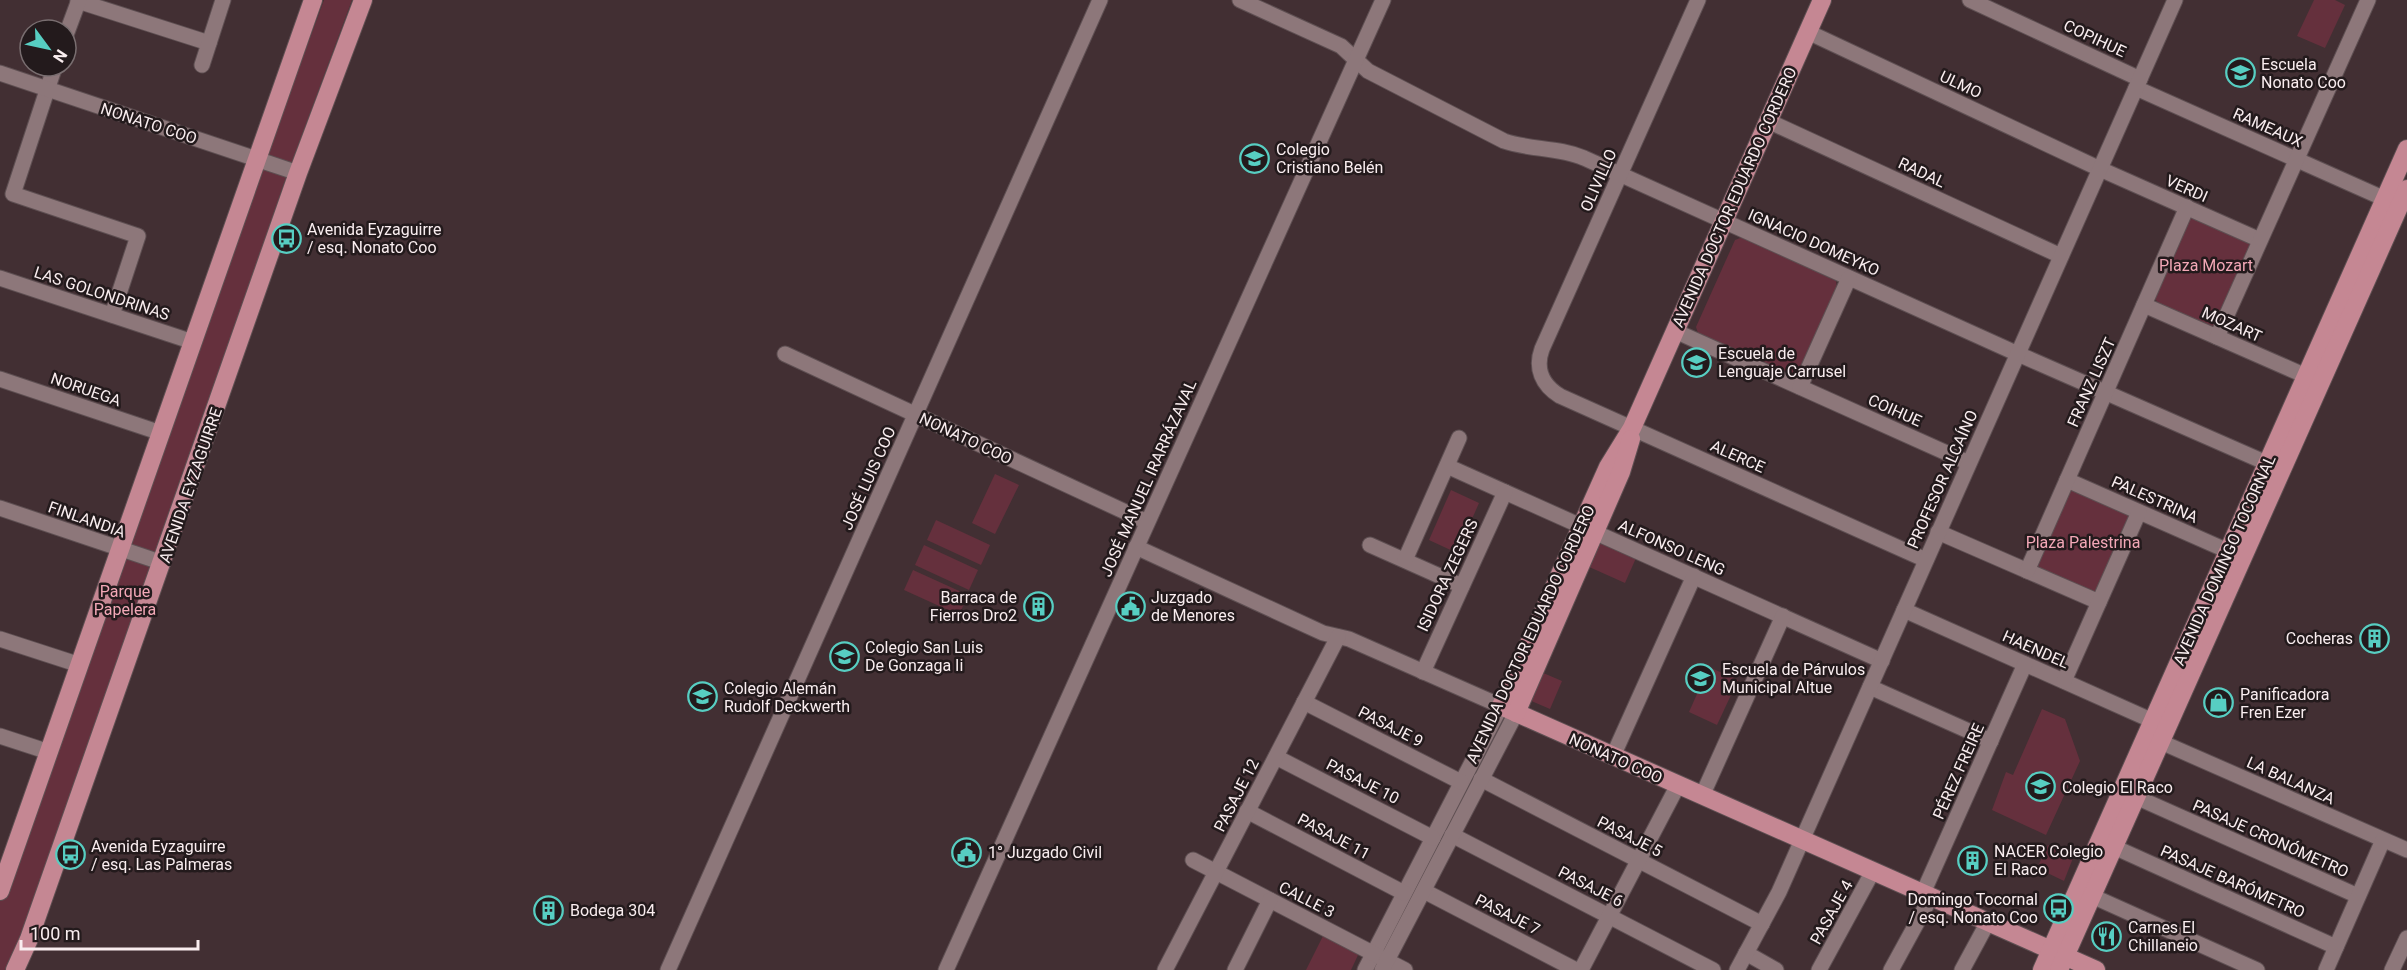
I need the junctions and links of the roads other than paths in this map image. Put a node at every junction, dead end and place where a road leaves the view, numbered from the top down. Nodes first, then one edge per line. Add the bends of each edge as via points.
1 (224, 0) edge
2 (313, 0) edge
3 (363, 0) edge
4 (1100, 0) edge
5 (1240, 0) edge
6 (1383, 0) edge
7 (1698, 0) edge
8 (1822, 0) edge
9 (1970, 0) edge
10 (2175, 0) edge
11 (2368, 0) edge
12 (79, 1) edge
13 (72, 18) edge
14 (1808, 32) junction
15 (209, 43) junction
16 (1356, 58) junction
17 (202, 64) dead end
18 (0, 73) edge
19 (51, 78) edge
20 (2138, 83) junction
21 (48, 89) junction
22 (1768, 121) junction
23 (2407, 149) edge
24 (257, 159) junction
25 (2296, 159) junction
26 (2100, 169) junction
27 (298, 173) junction
28 (1620, 174) junction
29 (2407, 189) edge
30 (2385, 198) junction
31 (2187, 207) junction
32 (2401, 219) edge
33 (1724, 221) junction
34 (2260, 240) junction
35 (2061, 256) junction
36 (0, 278) edge
37 (1849, 278) junction
38 (2144, 304) junction
39 (112, 315) junction
40 (1675, 331) junction
41 (2217, 337) junction
42 (193, 342) junction
43 (785, 354) dead end
44 (2018, 354) junction
45 (1541, 376) joint
46 (2306, 376) junction
47 (0, 379) edge
48 (1800, 387) junction
49 (2106, 393) junction
50 (915, 415) junction
51 (1632, 428) junction
52 (162, 433) junction
53 (1458, 438) dead end
54 (1970, 463) junction
55 (1447, 466) junction
56 (2274, 467) junction
57 (2067, 480) junction
58 (1504, 492) junction
59 (0, 508) edge
60 (2139, 512) junction
61 (1148, 522) junction
62 (1588, 529) junction
63 (1938, 532) junction
64 (1370, 545) dead end
65 (1136, 547) junction
66 (121, 549) junction
67 (2228, 551) junction
68 (1405, 560) junction
69 (1926, 560) junction
70 (163, 563) junction
71 (2027, 571) junction
72 (1694, 576) junction
73 (1462, 586) junction
74 (2099, 603) junction
75 (1904, 610) junction
76 (1783, 616) junction
77 (1338, 637) junction
78 (0, 639) edge
79 (1882, 661) junction
80 (2025, 664) junction
81 (80, 665) junction
82 (1423, 672) junction
83 (2064, 681) junction
84 (1870, 687) junction
85 (1304, 702) junction
86 (1508, 710) junction
87 (2153, 721) junction
88 (0, 736) edge
89 (1991, 741) junction
90 (2161, 742) junction
91 (49, 752) junction
92 (1613, 756) junction
93 (1276, 757) junction
94 (1481, 779) junction
95 (1461, 782) junction
96 (1678, 785) junction
97 (1702, 796) junction
98 (2136, 797) junction
99 (1247, 811) junction
100 (1452, 835) junction
101 (1433, 838) junction
102 (1802, 840) junction
103 (2383, 840) junction
104 (2114, 847) junction
105 (2407, 850) edge
106 (1193, 860) dead end
107 (1638, 860) junction
108 (1873, 871) junction
109 (1216, 872) junction
110 (1, 885) edge
111 (1424, 891) junction
112 (1404, 893) junction
113 (1927, 895) junction
114 (2092, 896) junction
115 (2358, 896) junction
116 (1270, 900) junction
117 (1609, 916) junction
118 (1988, 922) junction
119 (1762, 924) junction
120 (2407, 938) edge
121 (2336, 947) junction
122 (1746, 953) junction
123 (2059, 959) edge
124 (1381, 961) edge
125 (15, 970) edge
126 (668, 970) edge
127 (946, 970) edge
128 (1165, 970) edge
129 (1235, 970) edge
130 (1365, 970) edge
131 (1405, 970) edge
132 (1576, 970) edge
133 (1581, 970) edge
134 (1713, 970) edge
135 (1737, 970) edge
136 (1776, 970) edge
137 (1819, 970) edge
138 (1891, 970) edge
139 (1962, 970) edge
140 (2042, 970) edge
141 (2096, 970) edge
142 (2258, 970) edge
143 (2326, 970) edge
144 (2392, 970) edge

1 - 15 street
2 - 24 main road
3 - 27 main road, AVENIDA EYZAGUIRRE
4 - 50 street, JOSÉ LUIS COO
5 - 16 street, IGNACIO DOMEYKO via 1341,46
6 - 16 street, JOSÉ MANUEL IRARRÁZAVAL
7 - 28 street, OLIVILLO
8 - 14 main road, AVENIDA DOCTOR EDUARDO CORDERO
9 - 20 street, COPIHUE
10 - 20 street, PROFESOR ALCAÍNO
11 - 25 street
12 - 13 street
12 - 15 street
14 - 22 main road, AVENIDA DOCTOR EDUARDO CORDERO
14 - 26 street, ULMO
15 - 17 street
16 - 28 street, IGNACIO DOMEYKO via 1374,74 1504,141 1575,154
16 - 61 street, JOSÉ MANUEL IRARRÁZAVAL
18 - 21 street, NONATO COO
19 - 21 street
20 - 25 street, RAMEAUX
20 - 26 street, PROFESOR ALCAÍNO
21 - 24 street, NONATO COO
21 - 39 street via 13,194 138,236
22 - 33 main road, AVENIDA DOCTOR EDUARDO CORDERO
22 - 35 street, RADAL
23 - 30 main road, AVENIDA DOMINGO TOCORNAL
24 - 27 street, NONATO COO
24 - 42 main road
25 - 30 street, RAMEAUX
25 - 34 street
26 - 31 street, VERDI
26 - 35 street, PROFESOR ALCAÍNO
27 - 70 main road, AVENIDA EYZAGUIRRE
28 - 33 street, IGNACIO DOMEYKO
28 - 45 street, OLIVILLO via 1542,349
29 - 32 main road, AVENIDA DOMINGO TOCORNAL
30 - 46 main road, AVENIDA DOMINGO TOCORNAL
31 - 34 street, VERDI
31 - 38 street, FRANZ LISZT
32 - 56 main road, AVENIDA DOMINGO TOCORNAL
33 - 37 street, IGNACIO DOMEYKO
33 - 40 main road, AVENIDA DOCTOR EDUARDO CORDERO
34 - 41 street
35 - 44 street, PROFESOR ALCAÍNO
36 - 39 street, LAS GOLONDRINAS
37 - 44 street, IGNACIO DOMEYKO
37 - 48 street
38 - 41 street, MOZART
38 - 49 street, FRANZ LISZT
39 - 42 street, LAS GOLONDRINAS
40 - 48 street, COIHUE
40 - 51 main road, AVENIDA DOCTOR EDUARDO CORDERO
41 - 46 street, MOZART
42 - 52 main road
43 - 50 street, NONATO COO
44 - 49 street, IGNACIO DOMEYKO
44 - 54 street, PROFESOR ALCAÍNO
45 - 51 street, ALERCE via 1554,392
46 - 56 main road, AVENIDA DOMINGO TOCORNAL
47 - 52 street, NORUEGA
48 - 54 street, COIHUE
49 - 56 street, IGNACIO DOMEYKO
49 - 57 street, FRANZ LISZT
50 - 61 street, NONATO COO
50 - 126 street, JOSÉ LUIS COO
51 - 62 main road, AVENIDA DOCTOR EDUARDO CORDERO via 1608,467
51 - 69 street, ALERCE
52 - 66 main road
53 - 55 street
54 - 63 street, PROFESOR ALCAÍNO
55 - 58 street, ALFONSO LENG
55 - 68 street
56 - 67 main road, AVENIDA DOMINGO TOCORNAL
56 - 90 main road, AVENIDA DOMINGO TOCORNAL
57 - 60 street, PALESTRINA
57 - 71 street, FRANZ LISZT
58 - 62 street, ALFONSO LENG
58 - 73 street, ISIDORA ZEGERS
59 - 66 street, FINLANDIA
60 - 67 street, PALESTRINA
60 - 74 street
61 - 65 street, JOSÉ MANUEL IRARRÁZAVAL
62 - 72 street, ALFONSO LENG
62 - 86 main road, AVENIDA DOCTOR EDUARDO CORDERO
63 - 69 street, PROFESOR ALCAÍNO
63 - 71 street
64 - 68 street
65 - 77 street, NONATO COO
65 - 127 street, JOSÉ MANUEL IRARRÁZAVAL
66 - 70 street, FINLANDIA
66 - 81 main road
67 - 87 main road, AVENIDA DOMINGO TOCORNAL
68 - 73 street
69 - 75 street, PROFESOR ALCAÍNO
70 - 125 main road, AVENIDA EYZAGUIRRE
71 - 74 street
72 - 76 street, ALFONSO LENG
72 - 92 street
73 - 82 street, ISIDORA ZEGERS
74 - 83 street
75 - 79 street, PROFESOR ALCAÍNO
75 - 80 street, HAENDEL
76 - 79 street, ALFONSO LENG
76 - 97 street
77 - 82 street, NONATO COO
77 - 85 street, PASAJE 12
78 - 81 street
79 - 84 street, PROFESOR ALCAÍNO
80 - 83 street, HAENDEL
80 - 89 street, PÉREZ FREIRE
81 - 91 main road
82 - 86 street, NONATO COO
83 - 87 street, HAENDEL
84 - 89 street
84 - 102 street, PROFESOR ALCAÍNO
85 - 93 street, PASAJE 12
85 - 95 street, PASAJE 9
86 - 92 main road, NONATO COO
86 - 94 street, AVENIDA DOCTOR EDUARDO CORDERO
86 - 95 street, AVENIDA DOCTOR EDUARDO CORDERO
87 - 123 main road, AVENIDA DOMINGO TOCORNAL
88 - 91 street
89 - 113 street, PÉREZ FREIRE
90 - 98 main road, AVENIDA DOMINGO TOCORNAL
90 - 103 street, LA BALANZA
91 - 110 main road
92 - 96 main road, NONATO COO
93 - 99 street, PASAJE 12
93 - 101 street, PASAJE 10
94 - 100 street, AVENIDA DOCTOR EDUARDO CORDERO
94 - 107 street, PASAJE 5
95 - 101 street, AVENIDA DOCTOR EDUARDO CORDERO
96 - 97 main road, NONATO COO
96 - 107 street
97 - 102 main road, NONATO COO
98 - 104 main road, AVENIDA DOMINGO TOCORNAL
98 - 115 street, PASAJE CRONÓMETRO
99 - 109 street, PASAJE 12
99 - 112 street, PASAJE 11
100 - 111 street, AVENIDA DOCTOR EDUARDO CORDERO
100 - 117 street, PASAJE 6
101 - 112 street, AVENIDA DOCTOR EDUARDO CORDERO
102 - 108 main road, NONATO COO
102 - 119 street, PROFESOR ALCAÍNO
103 - 105 street, LA BALANZA
103 - 115 street
104 - 114 main road, AVENIDA DOMINGO TOCORNAL
104 - 121 street, PASAJE BARÓMETRO
106 - 109 street, CALLE 3
107 - 117 street
107 - 119 street, PASAJE 5
108 - 113 main road, NONATO COO
108 - 137 street, PASAJE 4
109 - 116 street, CALLE 3
109 - 128 street, PASAJE 12
111 - 124 street, AVENIDA DOCTOR EDUARDO CORDERO
111 - 132 street, PASAJE 7
112 - 124 street, AVENIDA DOCTOR EDUARDO CORDERO
113 - 118 main road, NONATO COO
113 - 138 street, PÉREZ FREIRE
114 - 123 main road, AVENIDA DOMINGO TOCORNAL
114 - 142 street
115 - 121 street
116 - 124 street, CALLE 3
116 - 129 street
117 - 133 street
117 - 134 street, PASAJE 6
118 - 123 main road, NONATO COO
118 - 139 street
119 - 122 street, PROFESOR ALCAÍNO
120 - 144 street
121 - 143 street
122 - 135 street, PROFESOR ALCAÍNO
122 - 136 street
123 - 140 main road, AVENIDA DOMINGO TOCORNAL
123 - 141 main road, NONATO COO
124 - 130 street, AVENIDA DOCTOR EDUARDO CORDERO
124 - 131 street, CALLE 3

